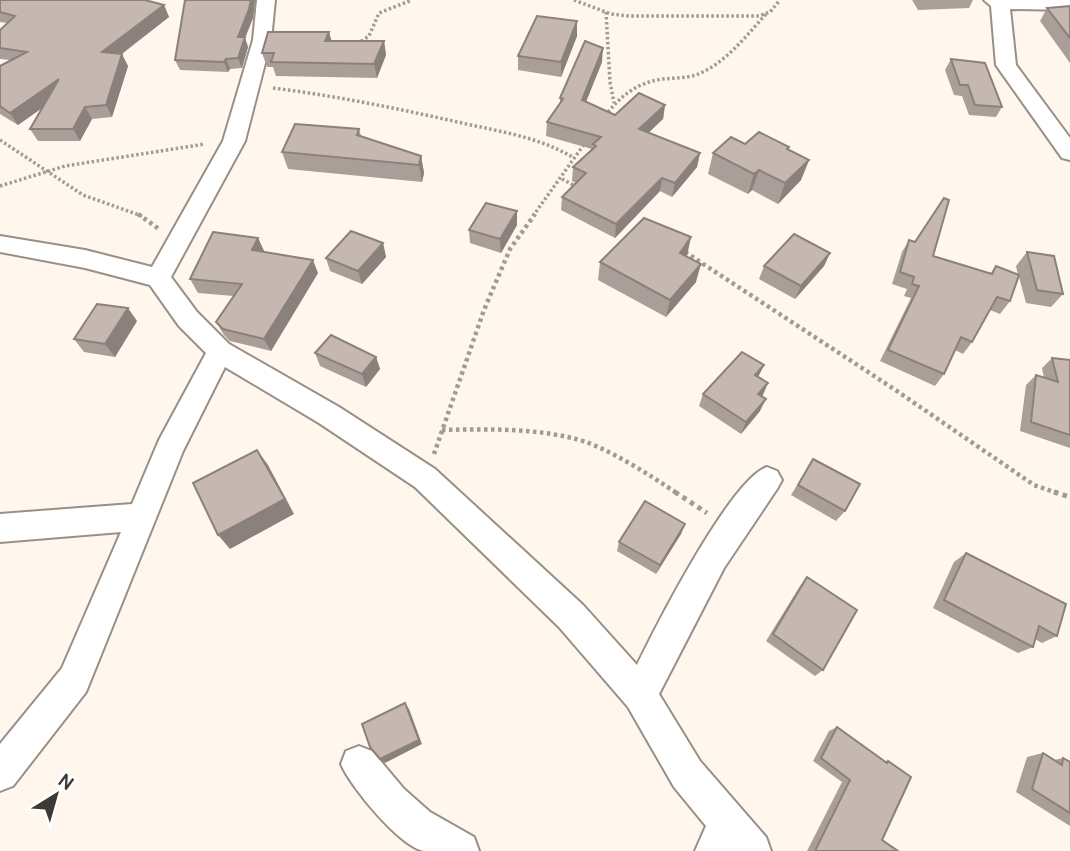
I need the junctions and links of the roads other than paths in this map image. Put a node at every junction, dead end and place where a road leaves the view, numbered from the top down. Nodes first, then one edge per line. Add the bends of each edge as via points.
1 (266, 0) edge
2 (996, 2) edge
3 (1070, 5) edge
4 (1070, 153) edge
5 (0, 244) edge
6 (158, 278) junction
7 (220, 351) junction
8 (767, 480) dead end
9 (141, 517) junction
10 (0, 528) edge
11 (640, 695) junction
12 (359, 764) dead end
13 (0, 773) edge
14 (721, 837) edge
15 (460, 851) edge
16 (752, 851) edge

1 - 6 street via 262,40 233,141
2 - 3 street
2 - 4 street via 1006,65
5 - 6 street
6 - 7 street via 188,319
7 - 9 street via 169,449
7 - 11 street via 425,478 571,616
8 - 11 street via 689,593
9 - 10 street
9 - 13 street via 74,680
11 - 14 street
12 - 15 street via 401,813
14 - 16 street

